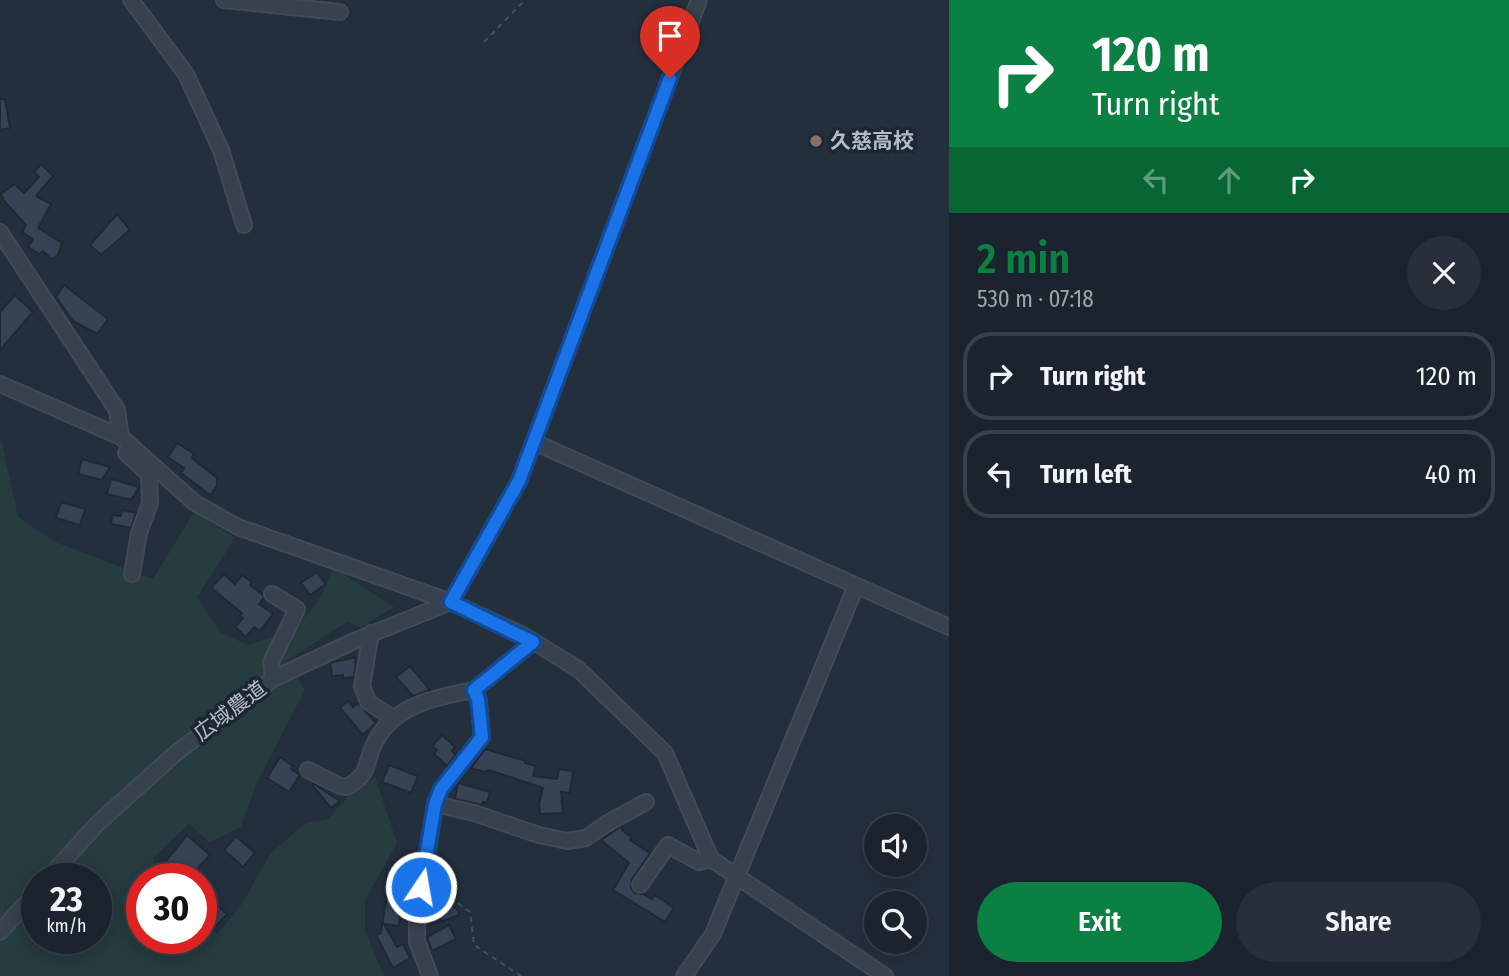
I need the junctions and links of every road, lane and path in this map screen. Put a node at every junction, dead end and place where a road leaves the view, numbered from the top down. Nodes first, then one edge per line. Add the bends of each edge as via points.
1 (131, 0) edge
2 (224, 0) edge
3 (525, 0) edge
4 (699, 0) edge
5 (340, 12) dead end
6 (484, 42) dead end
7 (244, 225) dead end
8 (0, 232) edge
9 (0, 384) edge
10 (72, 415) junction
11 (121, 437) junction
12 (534, 442) junction
13 (132, 574) dead end
14 (856, 586) junction
15 (272, 594) dead end
16 (451, 602) junction
17 (949, 627) edge
18 (371, 633) junction
19 (533, 642) junction
20 (273, 679) junction
21 (474, 690) junction
22 (393, 718) junction
23 (307, 770) dead end
24 (646, 802) dead end
25 (435, 804) junction
26 (710, 859) junction
27 (62, 863) edge
28 (424, 872) junction
29 (737, 877) junction
30 (640, 884) dead end
31 (21, 909) edge
32 (0, 932) edge
33 (430, 976) edge
34 (521, 976) edge
35 (684, 976) edge
36 (885, 976) edge

1 - 7 street via 186,74 221,150
2 - 5 street
3 - 6 path
4 - 12 street
8 - 11 street via 117,410
9 - 10 street
10 - 11 street
10 - 13 street via 80,426 115,442 149,474 150,503
11 - 16 street via 195,503 238,527
12 - 14 street
12 - 16 street via 519,481
14 - 17 street
14 - 29 street
15 - 20 street via 297,609 271,662
16 - 18 street, 広域農道
16 - 19 street
18 - 20 street, 広域農道
18 - 22 street via 362,686 368,702
19 - 21 street
19 - 26 street via 578,669 666,753
20 - 27 street, 広域農道 via 176,753 98,823
21 - 22 street via 431,698
21 - 25 street via 482,737 441,789
22 - 23 street via 375,742 362,778 340,786
24 - 25 street via 586,838 567,841
25 - 28 street
26 - 29 street
26 - 30 street via 699,862 668,845
28 - 33 street via 417,904 417,941
28 - 34 path via 440,891 470,912 474,945
29 - 35 street via 713,934
29 - 36 street
31 - 32 street

